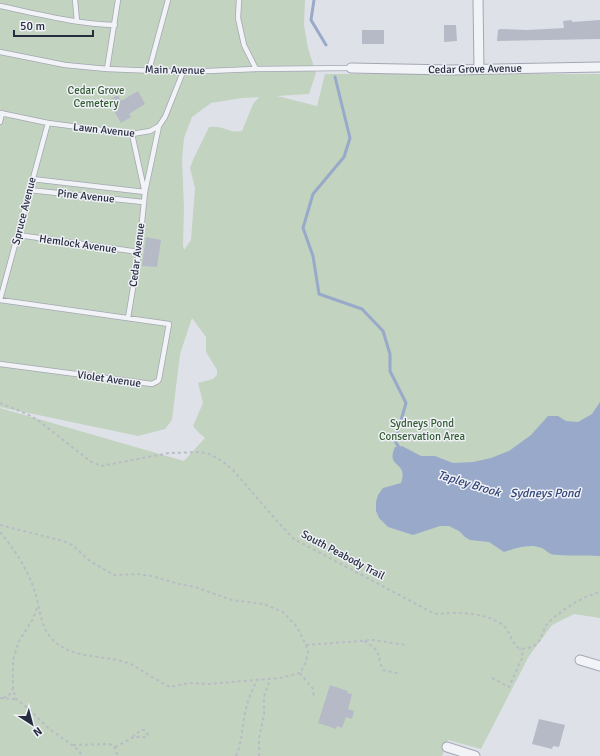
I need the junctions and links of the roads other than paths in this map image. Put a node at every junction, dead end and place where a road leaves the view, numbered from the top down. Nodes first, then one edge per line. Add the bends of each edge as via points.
1 (75, 0) edge
2 (118, 0) edge
3 (168, 0) edge
4 (239, 0) edge
5 (478, 0) edge
6 (0, 6) edge
7 (77, 22) junction
8 (115, 25) junction
9 (0, 52) edge
10 (600, 67) edge
11 (351, 68) joint
12 (107, 69) junction
13 (256, 69) junction
14 (479, 69) junction
15 (149, 70) junction
16 (184, 72) junction
17 (1, 113) edge
18 (0, 122) edge
19 (48, 123) junction
20 (159, 126) junction
21 (132, 134) junction
22 (32, 178) junction
23 (29, 190) junction
24 (144, 192) junction
25 (143, 202) junction
26 (18, 236) junction
27 (139, 252) junction
28 (0, 300) edge
29 (128, 318) junction
30 (0, 364) edge
31 (580, 660) dead end
32 (600, 666) edge
33 (447, 747) dead end
34 (475, 756) edge

1 - 7 lane
2 - 8 lane
3 - 15 lane
4 - 13 lane via 238,18 244,45
5 - 14 street
6 - 7 lane
7 - 8 lane
8 - 12 lane
9 - 12 lane, Main Avenue via 65,65
10 - 14 street, Cedar Grove Avenue
11 - 13 lane, Main Avenue
11 - 14 street, Cedar Grove Avenue
12 - 15 lane, Main Avenue
13 - 16 lane, Main Avenue
15 - 16 lane, Main Avenue
16 - 20 lane, Cedar Avenue
17 - 18 lane
17 - 19 lane, Lawn Avenue
19 - 21 lane, Lawn Avenue
19 - 22 lane, Spruce Avenue
20 - 21 lane, Lawn Avenue via 150,131
20 - 24 lane, Cedar Avenue
21 - 24 lane, Cedar Avenue
22 - 23 lane, Spruce Avenue
22 - 24 lane, Pine Avenue
23 - 25 lane, Pine Avenue
23 - 26 lane, Spruce Avenue
24 - 25 lane, Cedar Avenue
25 - 27 lane, Cedar Avenue
26 - 27 lane, Hemlock Avenue
26 - 28 lane, Spruce Avenue
27 - 29 lane, Cedar Avenue
28 - 29 lane
29 - 30 lane, Violet Avenue via 169,324 157,382 152,384
31 - 32 street
33 - 34 street

